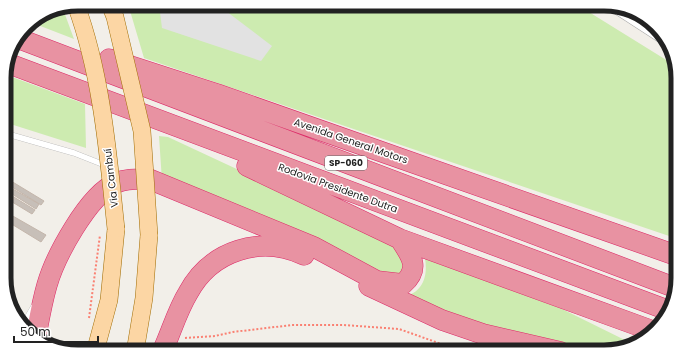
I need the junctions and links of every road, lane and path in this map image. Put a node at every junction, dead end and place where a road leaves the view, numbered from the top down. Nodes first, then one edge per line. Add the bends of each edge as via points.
1 (78, 11) edge
2 (113, 11) edge
3 (626, 15) edge
4 (650, 30) edge
5 (30, 32) edge
6 (23, 40) edge
7 (12, 65) edge
8 (97, 98) junction
9 (11, 135) edge
10 (123, 174) junction
11 (100, 234) dead end
12 (400, 239) junction
13 (671, 254) edge
14 (47, 285) junction
15 (670, 286) edge
16 (551, 293) junction
17 (664, 309) edge
18 (89, 312) dead end
19 (26, 320) edge
20 (647, 329) edge
21 (37, 331) edge
22 (638, 336) edge
23 (97, 345) edge
24 (136, 345) edge
25 (165, 345) edge
26 (170, 345) edge
27 (445, 345) edge
28 (531, 345) edge

1 - 23 main road, Via Cambuí, bridge via 98,89 116,229 109,300
2 - 24 main road, bridge via 142,131 149,235 144,298
3 - 4 street
5 - 13 highway, Avenida General Motors via 231,99
6 - 15 highway, SP-060
7 - 8 highway, Rodovia Presidente Dutra / SP-060
8 - 12 highway via 206,146
8 - 17 highway, Rodovia Presidente Dutra / SP-060
9 - 10 lane via 74,153
10 - 12 highway via 149,179 291,237 376,281 403,284 411,277 411,256
10 - 14 highway via 92,202 71,234
11 - 18 path
12 - 16 highway
14 - 19 lane
14 - 21 highway
16 - 20 highway
16 - 22 highway
25 - 28 highway via 188,292 205,270 225,255 272,245 295,251 442,320 483,334
26 - 27 path via 233,332 292,325 400,329

